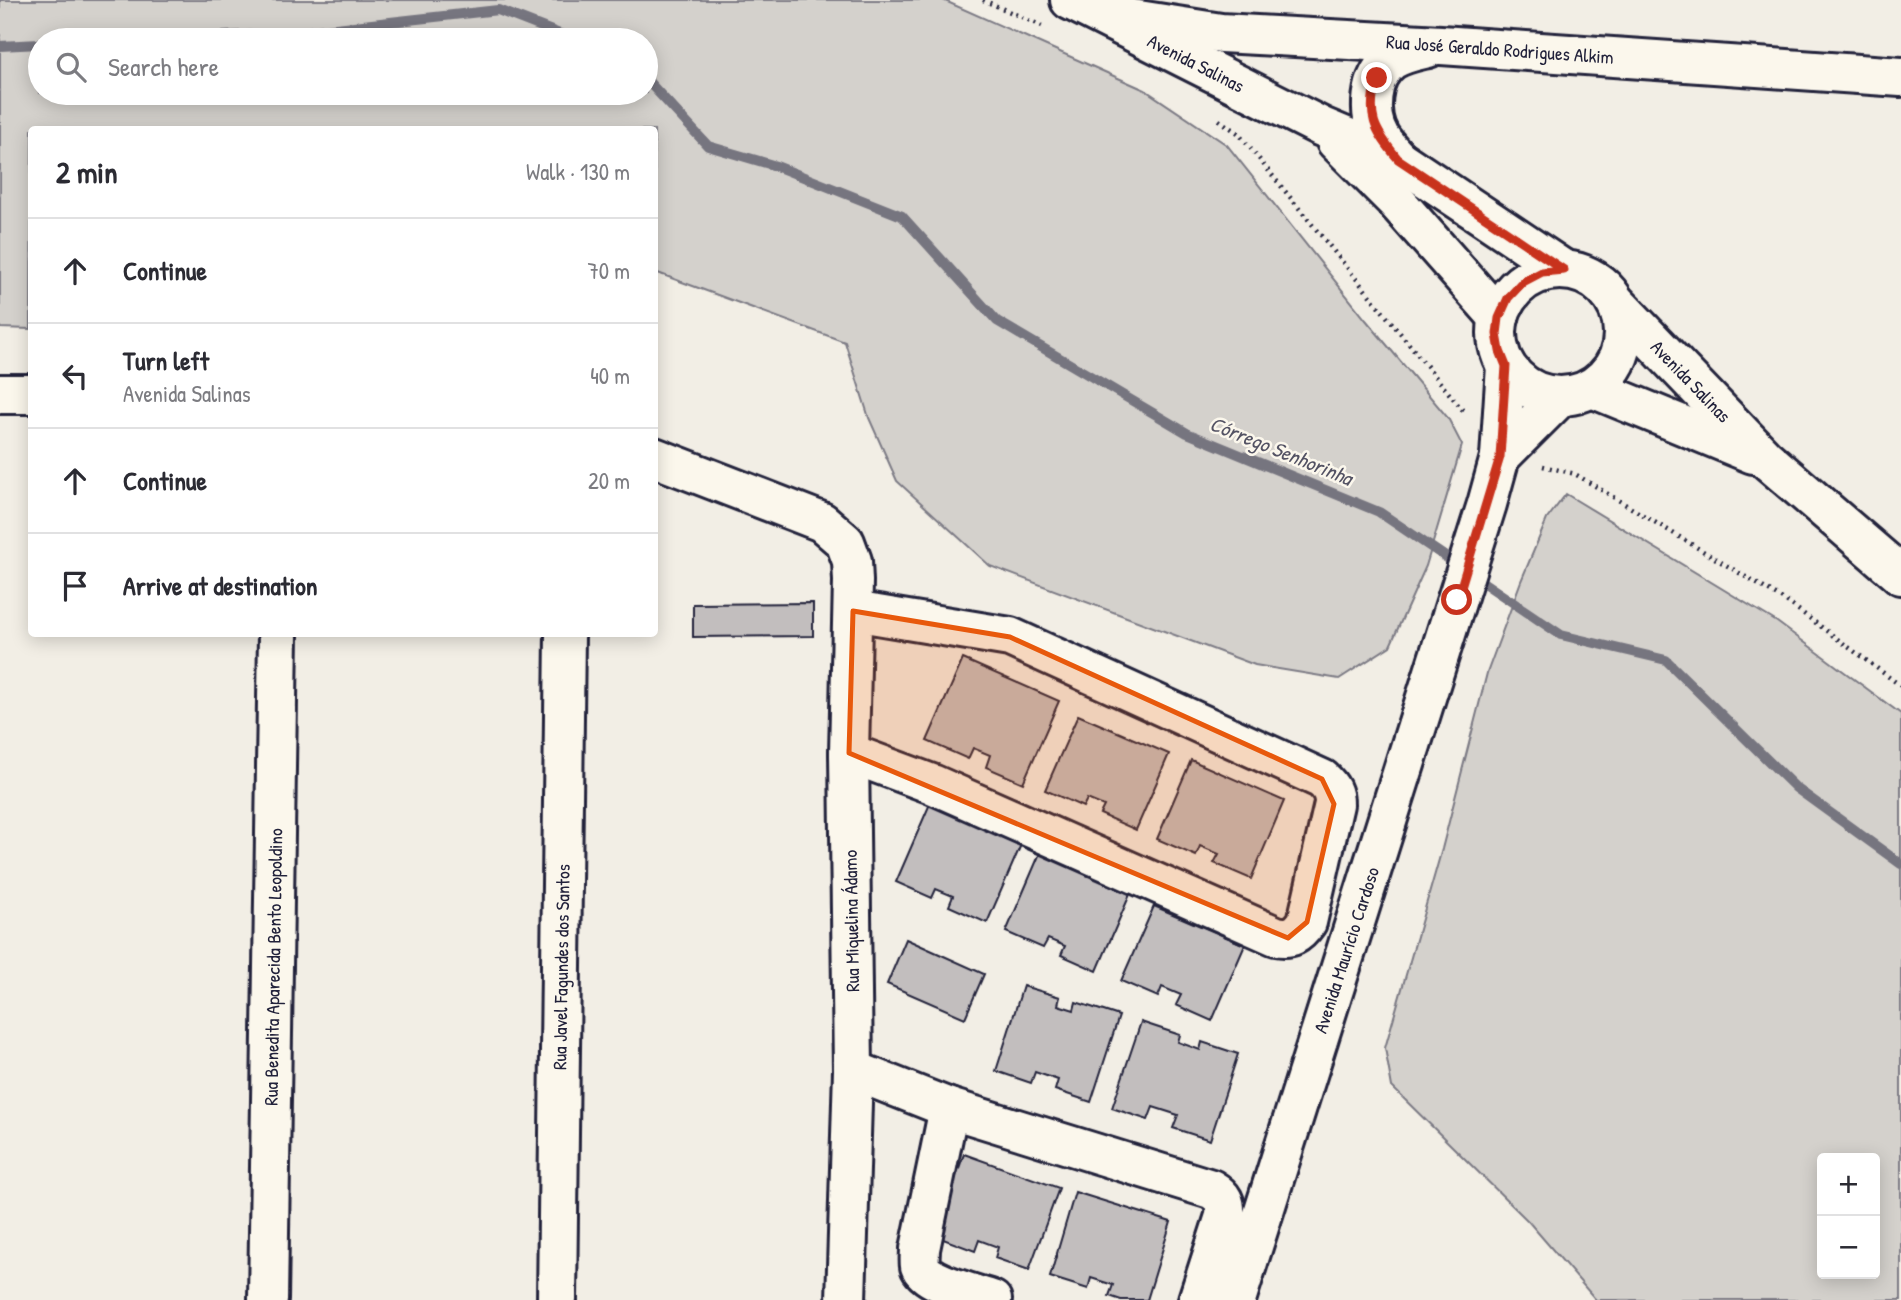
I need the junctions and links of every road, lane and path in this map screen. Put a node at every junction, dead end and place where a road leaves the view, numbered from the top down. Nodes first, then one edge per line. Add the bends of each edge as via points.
1 (983, 0) edge
2 (1074, 15) edge
3 (1441, 45) junction
4 (1901, 77) edge
5 (1217, 119) dead end
6 (1322, 127) junction
7 (1398, 159) junction
8 (1564, 270) junction
9 (1617, 304) junction
10 (1499, 318) junction
11 (1506, 366) junction
12 (1576, 393) junction
13 (0, 394) edge
14 (28, 394) edge
15 (1500, 457) junction
16 (1765, 458) junction
17 (658, 459) edge
18 (1901, 575) edge
19 (853, 611) junction
20 (278, 637) edge
21 (565, 637) edge
22 (1901, 686) edge
23 (849, 753) junction
24 (853, 1070) junction
25 (949, 1108) junction
26 (268, 1300) edge
27 (557, 1300) edge
28 (846, 1300) edge
29 (992, 1300) edge
30 (1198, 1300) edge
31 (1236, 1300) edge

1 - 2 path
2 - 3 street, Rua José Geraldo Rodrigues Alkim via 1221,33
2 - 6 street, Avenida Salinas
3 - 4 street, Rua José Geraldo Rodrigues Alkim
3 - 7 street via 1405,53 1389,62 1377,78 1373,118 1380,137
5 - 15 path via 1238,133
6 - 7 street, Avenida Salinas
6 - 10 street, Avenida Salinas via 1395,200
7 - 8 street, Avenida Salinas
8 - 9 street via 1595,280
8 - 10 street via 1542,272 1523,282 1508,298
9 - 12 street via 1623,323 1618,360 1607,376
9 - 16 street, Avenida Salinas
10 - 11 street via 1497,334
11 - 12 street via 1520,382 1539,393
11 - 15 street, Avenida Maurício Cardoso
12 - 15 street
12 - 16 street, Avenida Salinas
13 - 14 street
15 - 22 path via 1576,474 1789,603
15 - 31 street, Avenida Maurício Cardoso
16 - 18 street, Avenida Salinas
17 - 19 street, Rua Miquelina Ádamo via 822,522 845,542 852,561
19 - 23 street, Rua Miquelina Ádamo
19 - 23 street via 1010,637 1322,779 1334,794 1334,804 1307,922 1300,933 1289,938 1276,936 932,784
20 - 26 street, Rua Benedita Aparecida Bento Leopoldino
21 - 27 street, Rua Javel Fagundes dos Santos
23 - 24 street, Rua Miquelina Ádamo
24 - 25 street
24 - 28 street, Rua Miquelina Ádamo
25 - 29 street via 920,1268 936,1281
25 - 30 street via 1221,1195 1225,1216

